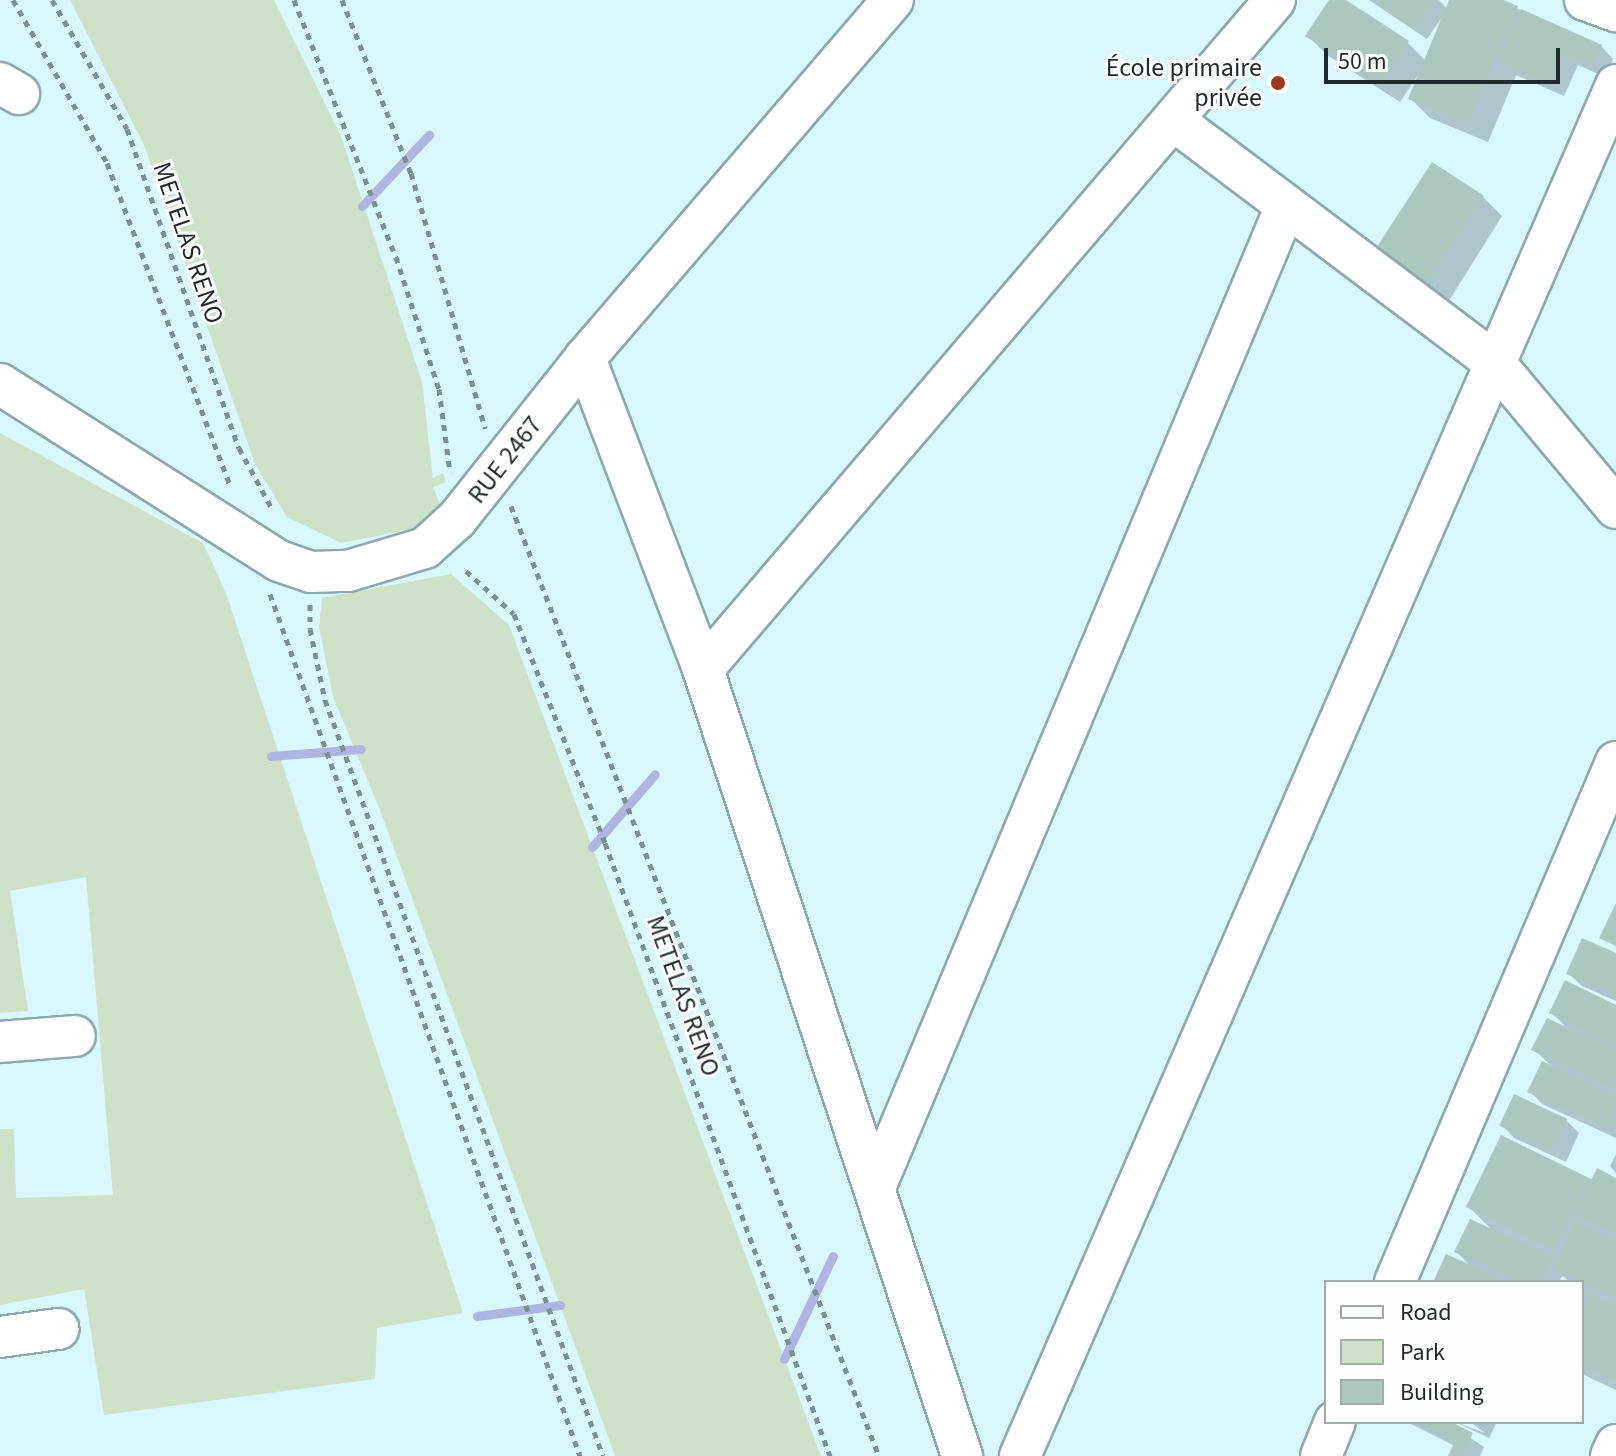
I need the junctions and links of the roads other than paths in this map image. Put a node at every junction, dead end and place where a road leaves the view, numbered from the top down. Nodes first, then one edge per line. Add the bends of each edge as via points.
1 (893, 0) edge
2 (1275, 0) edge
3 (1585, 0) edge
4 (1616, 11) edge
5 (1612, 107) edge
6 (1173, 120) junction
7 (1285, 208) junction
8 (585, 358) junction
9 (1494, 362) junction
10 (0, 384) edge
11 (1616, 508) edge
12 (703, 669) junction
13 (1616, 762) edge
14 (75, 1036) dead end
15 (0, 1042) edge
16 (876, 1185) junction
17 (1396, 1280) edge
18 (58, 1329) dead end
19 (0, 1337) edge
20 (1334, 1424) edge
21 (1616, 1445) edge
22 (962, 1456) edge
23 (1020, 1456) edge
24 (1321, 1456) edge
25 (1611, 1456) edge

1 - 8 street, RUE 2467
2 - 6 street
3 - 4 street
5 - 9 street
6 - 7 street
6 - 12 street
7 - 9 street
7 - 16 street
8 - 10 street, RUE 2467 via 457,519 425,548 391,563 311,572 252,544
8 - 12 street
9 - 11 street
9 - 23 street
12 - 16 street
13 - 17 street
14 - 15 street
16 - 22 street
18 - 19 street
20 - 24 street
21 - 25 street

